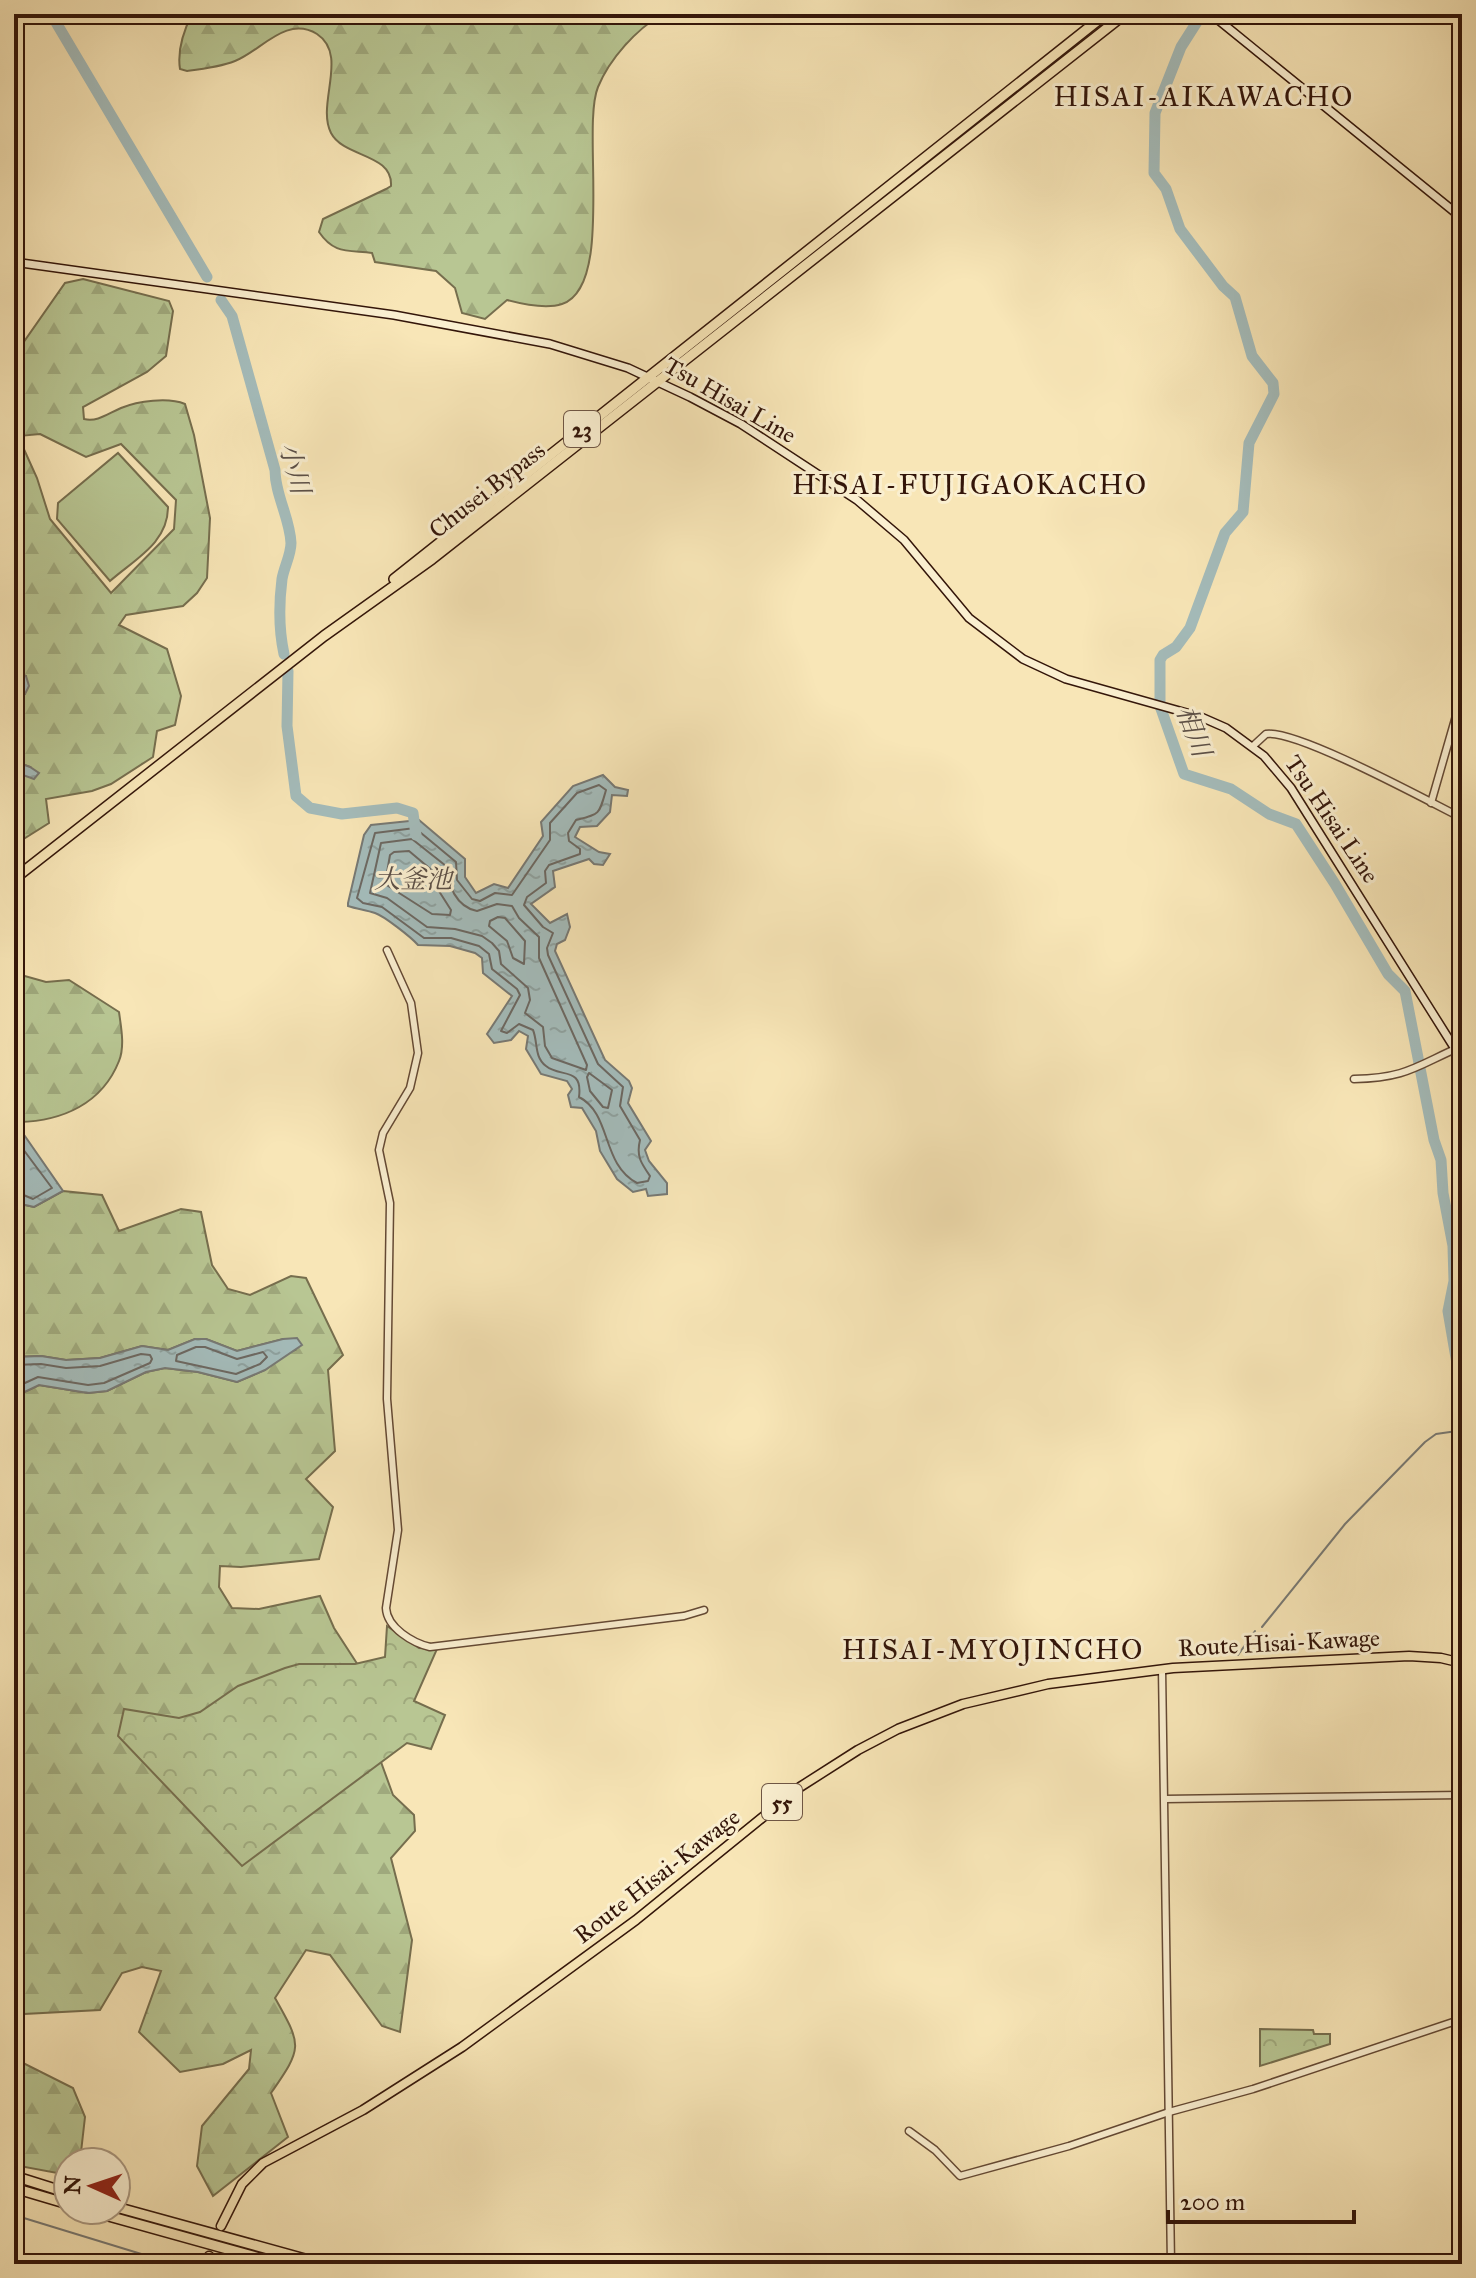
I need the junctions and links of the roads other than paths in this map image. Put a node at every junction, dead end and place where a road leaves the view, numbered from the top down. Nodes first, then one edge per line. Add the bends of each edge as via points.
1 (1106, 14) edge
2 (1125, 14) edge
3 (1212, 15) edge
4 (1462, 218) edge
5 (14, 262) edge
6 (647, 376) junction
7 (657, 381) junction
8 (1462, 695) edge
9 (1253, 746) junction
10 (1431, 803) junction
11 (1462, 818) edge
12 (60, 844) junction
13 (14, 879) edge
14 (387, 950) dead end
15 (1458, 1048) edge
16 (1462, 1060) edge
17 (1354, 1079) dead end
18 (704, 1610) dead end
19 (1462, 1663) edge
20 (1162, 1669) junction
21 (1462, 1795) edge
22 (1165, 1799) junction
23 (1462, 2019) edge
24 (1169, 2112) junction
25 (909, 2131) dead end
26 (14, 2176) edge
27 (14, 2188) edge
28 (52, 2188) edge
29 (52, 2199) edge
30 (132, 2211) edge
31 (132, 2223) edge
32 (221, 2226) dead end
33 (281, 2264) edge
34 (323, 2264) edge
35 (1171, 2264) edge

1 - 6 highway, Chusei Bypass / 23
2 - 7 highway, Chusei Bypass / 23
3 - 4 main road
5 - 6 main road, Tsu Hisai Line via 394,315 550,344
6 - 7 main road, Tsu Hisai Line
6 - 12 highway, Chusei Bypass / 23
7 - 9 main road, Tsu Hisai Line via 741,424 880,518 969,618 1023,659 1066,679 1218,724
7 - 12 highway, Chusei Bypass / 23
8 - 10 street
9 - 10 street via 1266,734 1283,735
9 - 15 main road, Tsu Hisai Line via 1291,788
10 - 11 street
12 - 13 highway, Chusei Bypass / 23
14 - 18 street via 411,1003 418,1053 410,1088 383,1133 379,1150 390,1203 387,1399 398,1530 386,1608 389,1620 430,1647
15 - 16 main road, Tsu Hisai Line
15 - 17 street via 1414,1070 1383,1079
19 - 20 main road, Route Hisai-Kawage / 55 via 1409,1656
20 - 22 street
20 - 32 main road, Route Hisai-Kawage / 55 via 994,1695 936,1714 858,1750 800,1787 636,1920 450,2055 363,2110 263,2163 242,2184
21 - 22 street
22 - 24 street
23 - 24 street
24 - 25 street via 960,2176
24 - 35 street
26 - 28 highway
27 - 29 highway
30 - 34 highway
31 - 33 highway

